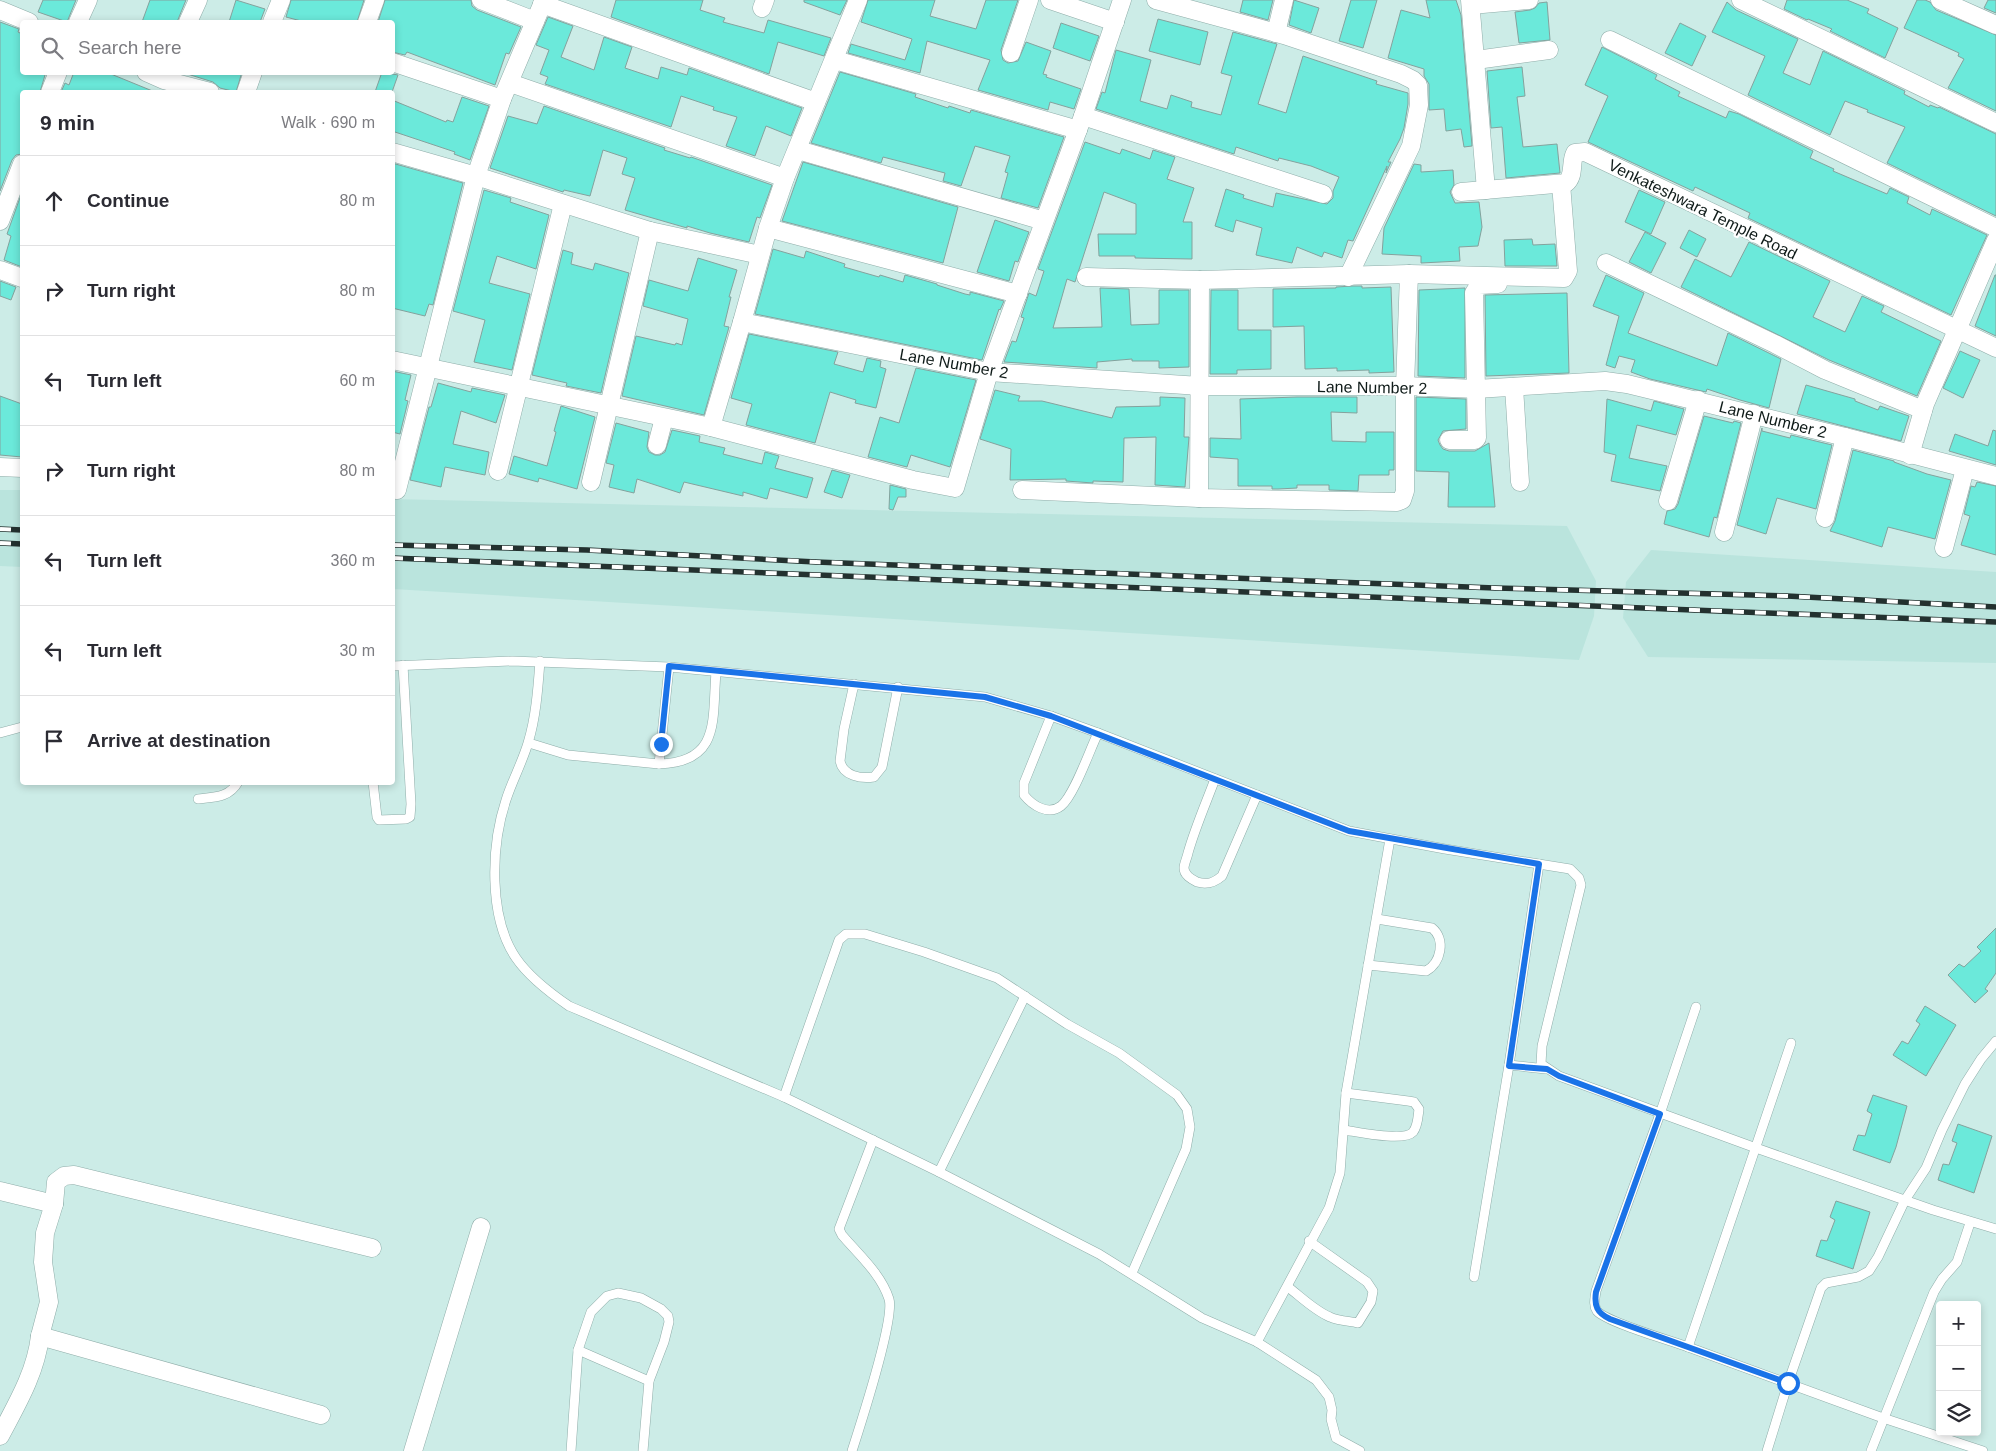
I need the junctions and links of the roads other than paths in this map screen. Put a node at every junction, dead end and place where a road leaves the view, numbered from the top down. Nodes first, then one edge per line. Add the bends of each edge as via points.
1 (88, 0) edge
2 (198, 0) edge
3 (281, 0) edge
4 (375, 0) edge
5 (481, 0) edge
6 (858, 0) edge
7 (1028, 0) edge
8 (1050, 0) edge
9 (1122, 0) edge
10 (1156, 0) edge
11 (1284, 0) edge
12 (1529, 0) edge
13 (1741, 0) edge
14 (1940, 0) edge
15 (543, 2) edge
16 (1471, 3) edge
17 (0, 10) edge
18 (24, 20) edge
19 (79, 20) edge
20 (189, 20) edge
21 (273, 20) edge
22 (368, 20) edge
23 (534, 21) junction
24 (1115, 22) junction
25 (1996, 25) edge
26 (1276, 33) junction
27 (1610, 40) dead end
28 (1549, 50) dead end
29 (1011, 53) dead end
30 (834, 60) junction
31 (1476, 60) junction
32 (395, 63) edge
33 (57, 75) edge
34 (151, 75) edge
35 (252, 75) edge
36 (164, 82) edge
37 (510, 83) junction
38 (51, 90) edge
39 (201, 90) edge
40 (247, 90) edge
41 (502, 99) junction
42 (816, 102) junction
43 (1081, 123) junction
44 (1996, 123) edge
45 (798, 150) junction
46 (395, 153) edge
47 (20, 169) edge
48 (476, 176) junction
49 (784, 178) junction
50 (1560, 184) junction
51 (1486, 190) junction
52 (1461, 192) dead end
53 (1323, 194) dead end
54 (563, 204) junction
55 (0, 221) edge
56 (1044, 222) junction
57 (768, 228) junction
58 (1996, 228) edge
59 (650, 231) junction
60 (1996, 240) edge
61 (760, 255) junction
62 (1606, 263) dead end
63 (0, 270) edge
64 (1409, 274) junction
65 (1348, 276) junction
66 (20, 277) edge
67 (1086, 277) dead end
68 (1200, 280) junction
69 (1555, 283) dead end
70 (1018, 294) junction
71 (742, 322) junction
72 (1956, 329) junction
73 (1996, 348) edge
74 (395, 361) edge
75 (428, 367) junction
76 (989, 372) junction
77 (1200, 386) junction
78 (1405, 386) junction
79 (1514, 387) junction
80 (518, 388) junction
81 (1476, 389) junction
82 (1698, 400) junction
83 (608, 406) junction
84 (1924, 410) junction
85 (1754, 414) junction
86 (664, 418) junction
87 (711, 427) junction
88 (1844, 437) junction
89 (1449, 440) dead end
90 (657, 445) dead end
91 (1910, 454) junction
92 (0, 467) edge
93 (20, 468) edge
94 (1965, 468) junction
95 (498, 472) dead end
96 (1996, 476) edge
97 (591, 482) dead end
98 (1520, 482) dead end
99 (397, 490) dead end
100 (1022, 490) dead end
101 (1199, 498) junction
102 (1668, 502) dead end
103 (1824, 518) dead end
104 (1724, 532) dead end
105 (1944, 548) dead end
106 (540, 661) junction
107 (403, 665) junction
108 (395, 666) edge
109 (669, 666) junction
110 (716, 672) junction
111 (854, 684) junction
112 (898, 687) junction
113 (1051, 716) junction
114 (20, 728) edge
115 (0, 733) edge
116 (1098, 733) junction
117 (528, 742) junction
118 (659, 764) junction
119 (1215, 779) junction
120 (236, 785) edge
121 (373, 785) edge
122 (1258, 795) junction
123 (198, 799) dead end
124 (1390, 839) junction
125 (1539, 864) junction
126 (1376, 918) junction
127 (1368, 965) junction
128 (1024, 996) junction
129 (1696, 1007) dead end
130 (1996, 1041) edge
131 (1791, 1043) dead end
132 (1509, 1066) junction
133 (1547, 1069) junction
134 (1346, 1093) junction
135 (784, 1097) junction
136 (1660, 1114) junction
137 (1344, 1130) junction
138 (873, 1140) junction
139 (1756, 1148) junction
140 (940, 1172) junction
141 (0, 1191) edge
142 (1905, 1200) junction
143 (54, 1204) junction
144 (1970, 1223) junction
145 (481, 1227) dead end
146 (1996, 1229) edge
147 (1309, 1242) junction
148 (372, 1248) dead end
149 (1132, 1273) junction
150 (1474, 1277) dead end
151 (1288, 1287) junction
152 (40, 1336) junction
153 (1257, 1342) junction
154 (1688, 1347) junction
155 (578, 1350) junction
156 (648, 1380) junction
157 (1788, 1383) junction
158 (320, 1415) dead end
159 (1883, 1418) junction
160 (0, 1436) edge
161 (413, 1451) edge
162 (571, 1451) edge
163 (643, 1451) edge
164 (852, 1451) edge
165 (1360, 1451) edge
166 (1767, 1451) edge
167 (1871, 1451) edge
168 (1983, 1451) edge

1 - 19 street
2 - 20 street
3 - 21 street
4 - 22 street
5 - 23 street
6 - 30 street
7 - 29 street
8 - 24 street
9 - 24 street
10 - 26 street
11 - 26 street
12 - 16 street
13 - 44 street
14 - 25 street
15 - 23 street
15 - 42 street
16 - 31 street
17 - 18 street
23 - 37 street
24 - 43 street
26 - 65 street via 1401,74 1418,85 1419,105 1410,146
27 - 58 street
28 - 31 street
30 - 42 street
30 - 43 street
31 - 51 street
32 - 41 street
33 - 38 street
34 - 36 street
35 - 40 street
36 - 39 street
37 - 41 street
37 - 49 street
41 - 48 street
42 - 45 street
43 - 53 street
43 - 56 street
45 - 49 street
45 - 56 street
46 - 48 street
47 - 55 street
48 - 54 street
48 - 75 street
49 - 57 street
50 - 51 street
50 - 64 street via 1566,277
50 - 72 street, Venkateshwara Temple Road via 1570,180 1575,153 1584,152
51 - 52 street
54 - 59 street
54 - 80 street
56 - 70 street
57 - 61 street
57 - 70 street
59 - 61 street
59 - 83 street
60 - 72 street
61 - 71 street
62 - 84 street via 1825,370
63 - 66 street
64 - 65 street
64 - 78 street
65 - 68 street
67 - 68 street
68 - 77 street
69 - 81 street via 1482,285 1476,288
70 - 76 street
71 - 76 street, Lane Number 2
71 - 87 street
72 - 73 street
72 - 84 street
74 - 75 street
75 - 80 street
75 - 99 street
76 - 77 street, Lane Number 2
76 - 87 street via 955,488
77 - 78 street, Lane Number 2
77 - 101 street
78 - 81 street, Lane Number 2
78 - 101 street via 1405,491 1402,500
79 - 81 street, Lane Number 2
79 - 82 street, Lane Number 2 via 1605,381
79 - 98 street
80 - 83 street
80 - 95 street
81 - 89 street via 1477,438
82 - 85 street, Lane Number 2
82 - 102 street
83 - 86 street
83 - 97 street
84 - 91 street
85 - 88 street, Lane Number 2
85 - 104 street
86 - 87 street
86 - 90 street
88 - 91 street, Lane Number 2
88 - 103 street
91 - 94 street, Lane Number 2
92 - 93 street
94 - 96 street, Lane Number 2
94 - 105 street
100 - 101 street
106 - 107 lane
106 - 109 lane
106 - 117 lane via 537,699
107 - 108 lane
107 - 121 lane via 410,817 379,820
109 - 110 lane
109 - 118 lane
110 - 111 lane
110 - 118 lane via 708,741 686,760
111 - 112 lane
111 - 112 lane via 840,762 849,774 868,778 874,777 882,767
112 - 113 lane via 985,697
113 - 116 lane
113 - 116 lane via 1024,783 1024,795 1032,804 1042,808 1051,810 1061,806 1069,796
114 - 115 lane
116 - 119 lane
117 - 118 lane via 568,755
117 - 135 lane via 506,800 494,854 496,898 507,942 516,958 569,1006
119 - 122 lane
119 - 122 lane via 1184,868 1185,874 1197,882 1215,883 1222,876
120 - 123 lane via 224,796
122 - 124 lane via 1349,831
124 - 125 lane
124 - 126 lane
125 - 132 lane
125 - 133 lane via 1570,869 1581,885 1542,1046 1541,1064
126 - 127 lane
126 - 127 lane via 1432,928 1438,932 1439,952 1436,962 1426,970
127 - 134 lane
128 - 135 lane via 996,978 924,952 865,934 846,934 839,940
128 - 140 lane
128 - 149 lane via 1119,1053 1177,1095 1186,1109 1190,1127 1186,1149
129 - 136 lane
130 - 142 lane via 1965,1084 1926,1168
131 - 139 lane
132 - 133 lane
132 - 150 lane
133 - 136 lane
134 - 137 lane
134 - 137 lane via 1414,1102 1419,1109 1415,1129 1408,1135
135 - 138 lane
136 - 139 lane
136 - 154 lane via 1596,1292 1595,1305 1602,1315 1610,1319
137 - 147 lane via 1340,1173 1328,1208
138 - 140 lane
138 - 164 lane via 839,1229 883,1282 890,1302 884,1336
139 - 142 lane
139 - 154 lane
140 - 149 lane
141 - 143 street
142 - 144 lane
142 - 157 lane via 1869,1271 1858,1277 1826,1283 1821,1288
143 - 148 street via 56,1182 64,1176 74,1175
143 - 152 street via 45,1234 43,1262 49,1302
144 - 146 lane
144 - 159 lane via 1957,1262 1934,1292
145 - 161 street
147 - 151 lane
147 - 151 lane via 1366,1282 1372,1291 1371,1302 1358,1323 1338,1320
149 - 153 lane via 1202,1318
151 - 153 lane
152 - 158 street
152 - 160 street via 38,1356 19,1403
153 - 165 lane via 1316,1380 1329,1398 1336,1438
154 - 157 lane
155 - 156 lane
155 - 156 lane via 591,1312 607,1296 618,1293 641,1298 661,1309 669,1322
155 - 162 lane
156 - 163 lane
157 - 159 lane
157 - 166 lane
159 - 167 lane
159 - 168 lane

